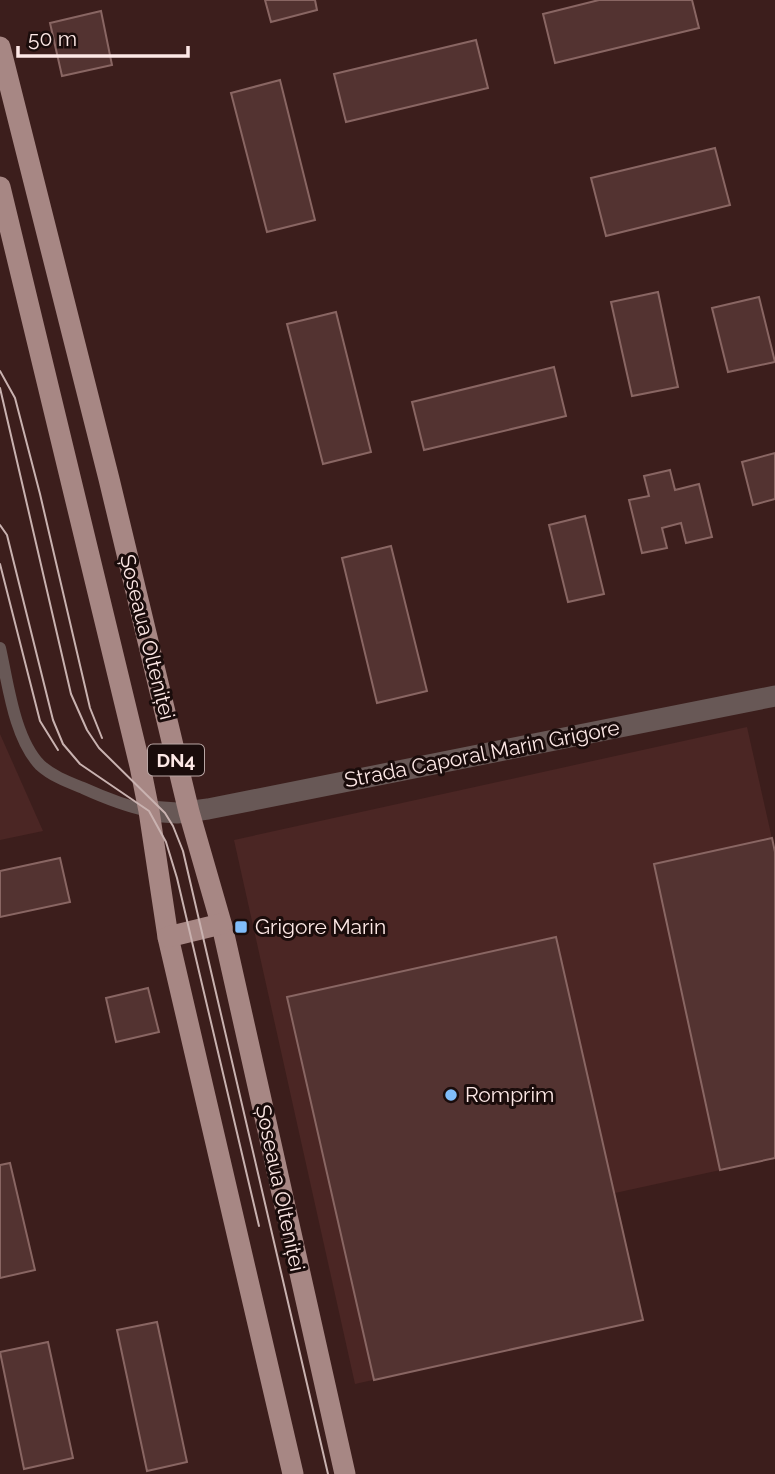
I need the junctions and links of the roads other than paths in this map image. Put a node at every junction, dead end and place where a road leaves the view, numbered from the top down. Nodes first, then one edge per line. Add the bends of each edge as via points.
1 (0, 47) edge
2 (0, 187) edge
3 (7, 249) edge
4 (0, 648) edge
5 (775, 696) edge
6 (149, 811) junction
7 (188, 812) junction
8 (221, 924) junction
9 (168, 937) junction
10 (293, 1474) edge
11 (345, 1474) edge

1 - 7 main road, Șoseaua Olteniței / DN4
2 - 3 main road, Șoseaua Olteniței / DN4
3 - 6 main road, Șoseaua Olteniței / DN4
4 - 6 lane via 21,732 39,764 108,800
5 - 7 street, Strada Caporal Marin Grigore
6 - 7 street, Strada Caporal Marin Grigore
6 - 9 main road, Șoseaua Olteniței / DN4
7 - 8 main road, Șoseaua Olteniței / DN4
8 - 9 main road
8 - 11 main road, Șoseaua Olteniței / DN4
9 - 10 main road, Șoseaua Olteniței / DN4

